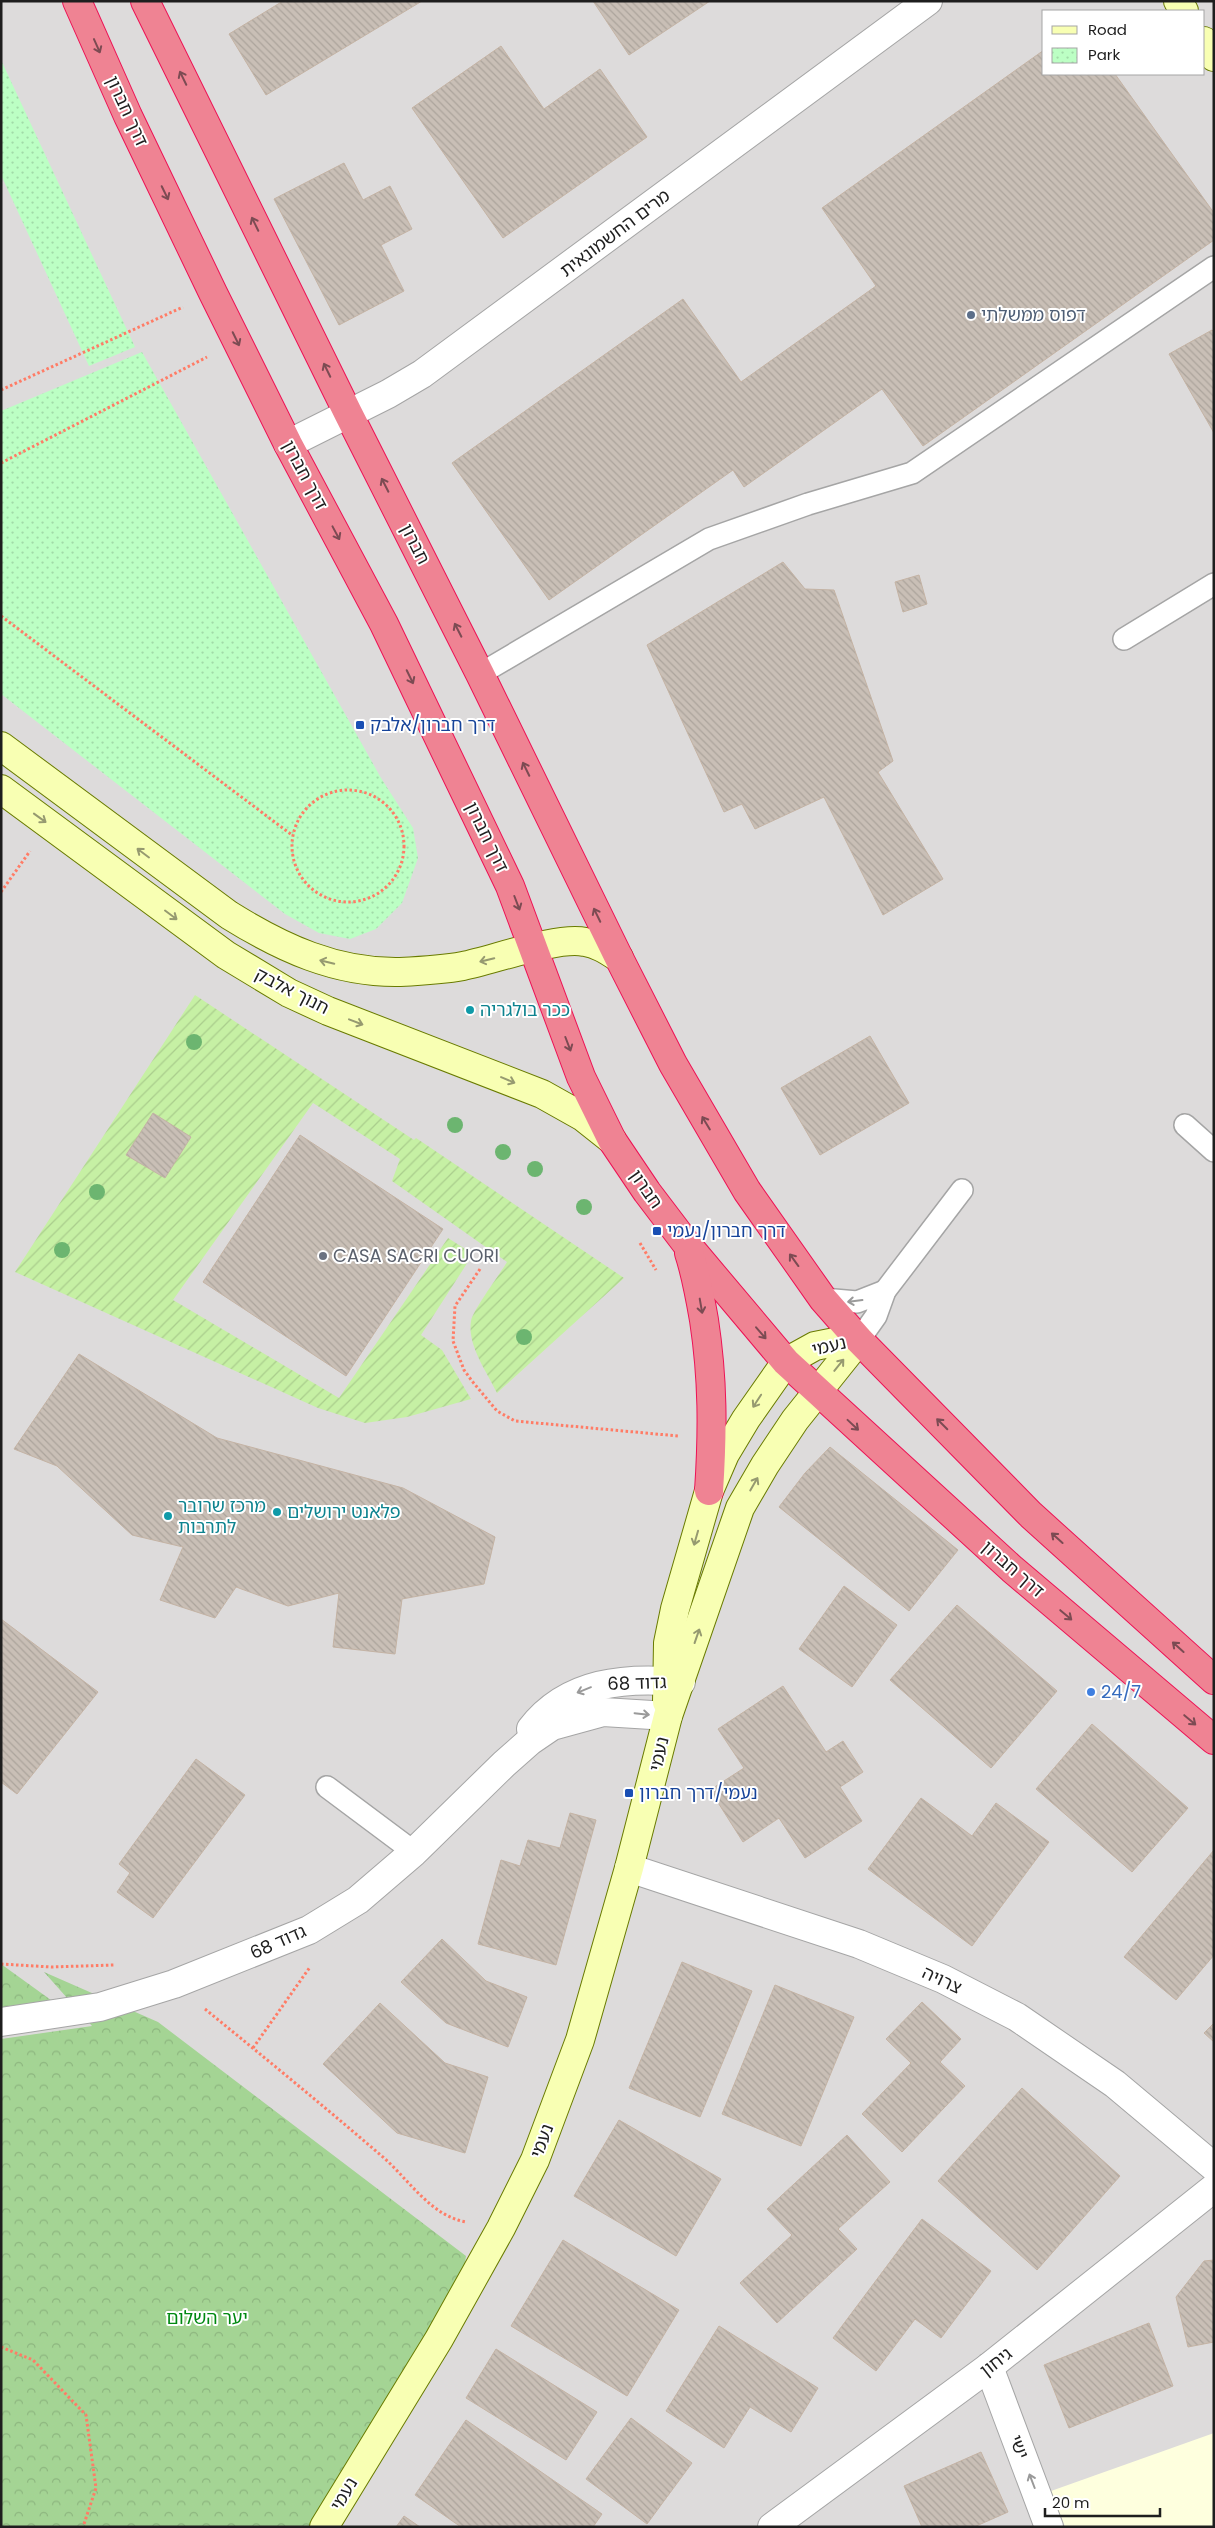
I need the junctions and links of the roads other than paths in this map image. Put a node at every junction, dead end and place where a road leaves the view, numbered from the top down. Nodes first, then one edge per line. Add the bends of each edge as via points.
1 (77, 1) edge
2 (145, 1) edge
3 (928, 1) edge
4 (1205, 43) edge
5 (1214, 57) edge
6 (1214, 267) edge
7 (348, 414) junction
8 (288, 444) junction
9 (1214, 584) edge
10 (1124, 638) dead end
11 (480, 674) junction
12 (1, 746) edge
13 (1, 789) edge
14 (534, 948) junction
15 (619, 958) junction
16 (1185, 1125) dead end
17 (612, 1140) junction
18 (1214, 1151) edge
19 (962, 1190) dead end
20 (685, 1242) junction
21 (885, 1291) junction
22 (823, 1299) junction
23 (859, 1340) junction
24 (786, 1362) junction
25 (818, 1391) junction
26 (709, 1491) junction
27 (1214, 1680) edge
28 (674, 1681) junction
29 (668, 1716) junction
30 (1214, 1740) edge
31 (504, 1764) junction
32 (327, 1787) dead end
33 (414, 1852) junction
34 (629, 1868) junction
35 (1, 2022) edge
36 (1214, 2167) edge
37 (1214, 2188) edge
38 (990, 2367) junction
39 (324, 2527) edge
40 (772, 2527) edge
41 (1049, 2527) edge

1 -> 8 highway, דרך חברון via 128,116
7 -> 2 highway
3 - 7 street, מרים החשמונאית via 458,349 405,384
4 - 5 street
6 - 11 lane via 912,473 808,504 709,539
7 - 8 street, מרים החשמונאית
11 -> 7 highway, חברון
8 -> 14 highway, דרך חברון via 384,624 510,886
9 - 10 lane
15 -> 11 highway
14 -> 12 street, חנוך אלבק via 463,966 397,972 354,969 308,957 269,940 230,915
13 -> 17 street, חנוך אלבק via 255,974 328,1011 542,1094 583,1117
14 - 15 street, חנוך אלבק via 584,941
14 -> 17 highway, חברון via 581,1077
22 -> 15 highway via 752,1199 708,1127
16 - 18 lane
17 - 20 highway, חברון
19 - 21 lane
20 -> 24 highway, חברון
20 -> 26 highway via 694,1267 711,1369 713,1418
21 -> 22 lane via 857,1302
21 - 23 lane via 876,1316
22 - 23 highway
23 - 24 street, נעמי via 815,1346
25 -> 23 street, נעמי
27 -> 23 highway via 1031,1514
24 - 25 highway, חברון
24 -> 26 street, נעמי via 725,1454
28 -> 25 street, נעמי via 740,1508 765,1465
25 -> 30 highway, דרך חברון via 1012,1569
26 -> 28 street, נעמי via 668,1643
28 - 29 street, נעמי
28 -> 31 street, גדוד 68 via 623,1680 578,1692 553,1706
31 -> 29 street, גדוד 68 via 552,1726 584,1715 617,1711
29 - 34 street, נעמי
31 - 33 street, גדוד 68
32 - 33 lane
33 - 35 street, גדוד 68 via 358,1900 309,1930 174,1984 100,2007
34 - 36 street, צרויה via 859,1944 943,1979 1017,2017 1115,2084
34 - 39 street, נעמי via 580,2040 535,2160 439,2339
37 - 38 street, גיחון
38 - 40 street, גיחון
41 -> 38 street, ישי

